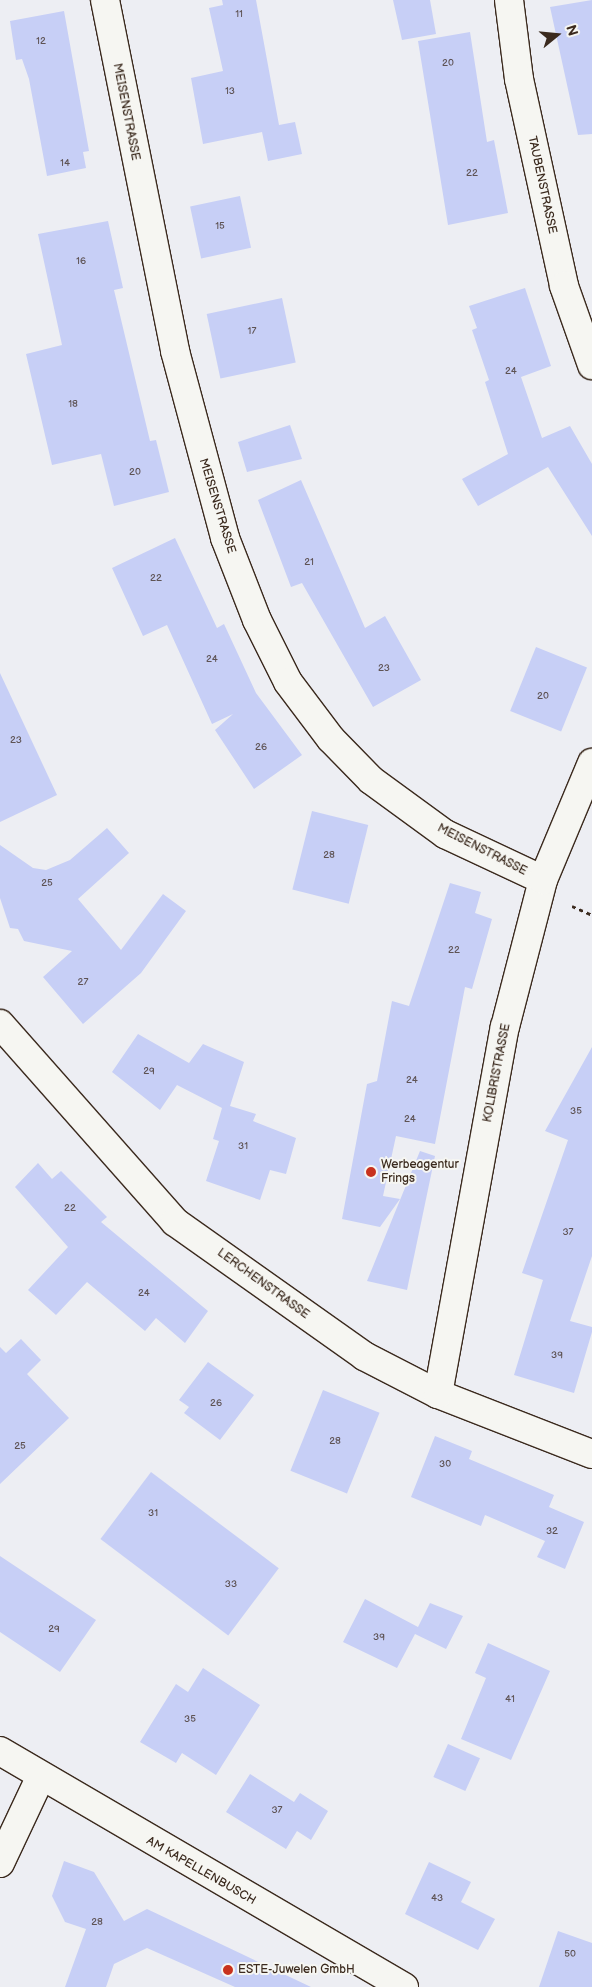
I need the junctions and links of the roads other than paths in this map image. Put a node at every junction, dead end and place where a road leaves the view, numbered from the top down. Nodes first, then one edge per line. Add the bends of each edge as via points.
1 (105, 0) edge
2 (509, 0) edge
3 (592, 365) edge
4 (592, 763) edge
5 (543, 880) junction
6 (0, 1024) edge
7 (438, 1394) junction
8 (592, 1454) edge
9 (0, 1751) edge
10 (40, 1778) junction
11 (0, 1864) edge
12 (404, 1987) edge

1 - 5 street, MEISENSTRASSE via 175,351 225,538 257,620 288,682 331,739 371,780 445,834
2 - 3 street, TAUBENSTRASSE via 519,79 564,286
4 - 5 street, KOLIBRISTRASSE
5 - 7 street, KOLIBRISTRASSE via 505,1027
6 - 7 street, LERCHENSTRASSE via 175,1222 364,1356
7 - 8 street, LERCHENSTRASSE
9 - 10 street, AM KAPELLENBUSCH
10 - 11 street
10 - 12 street, AM KAPELLENBUSCH

